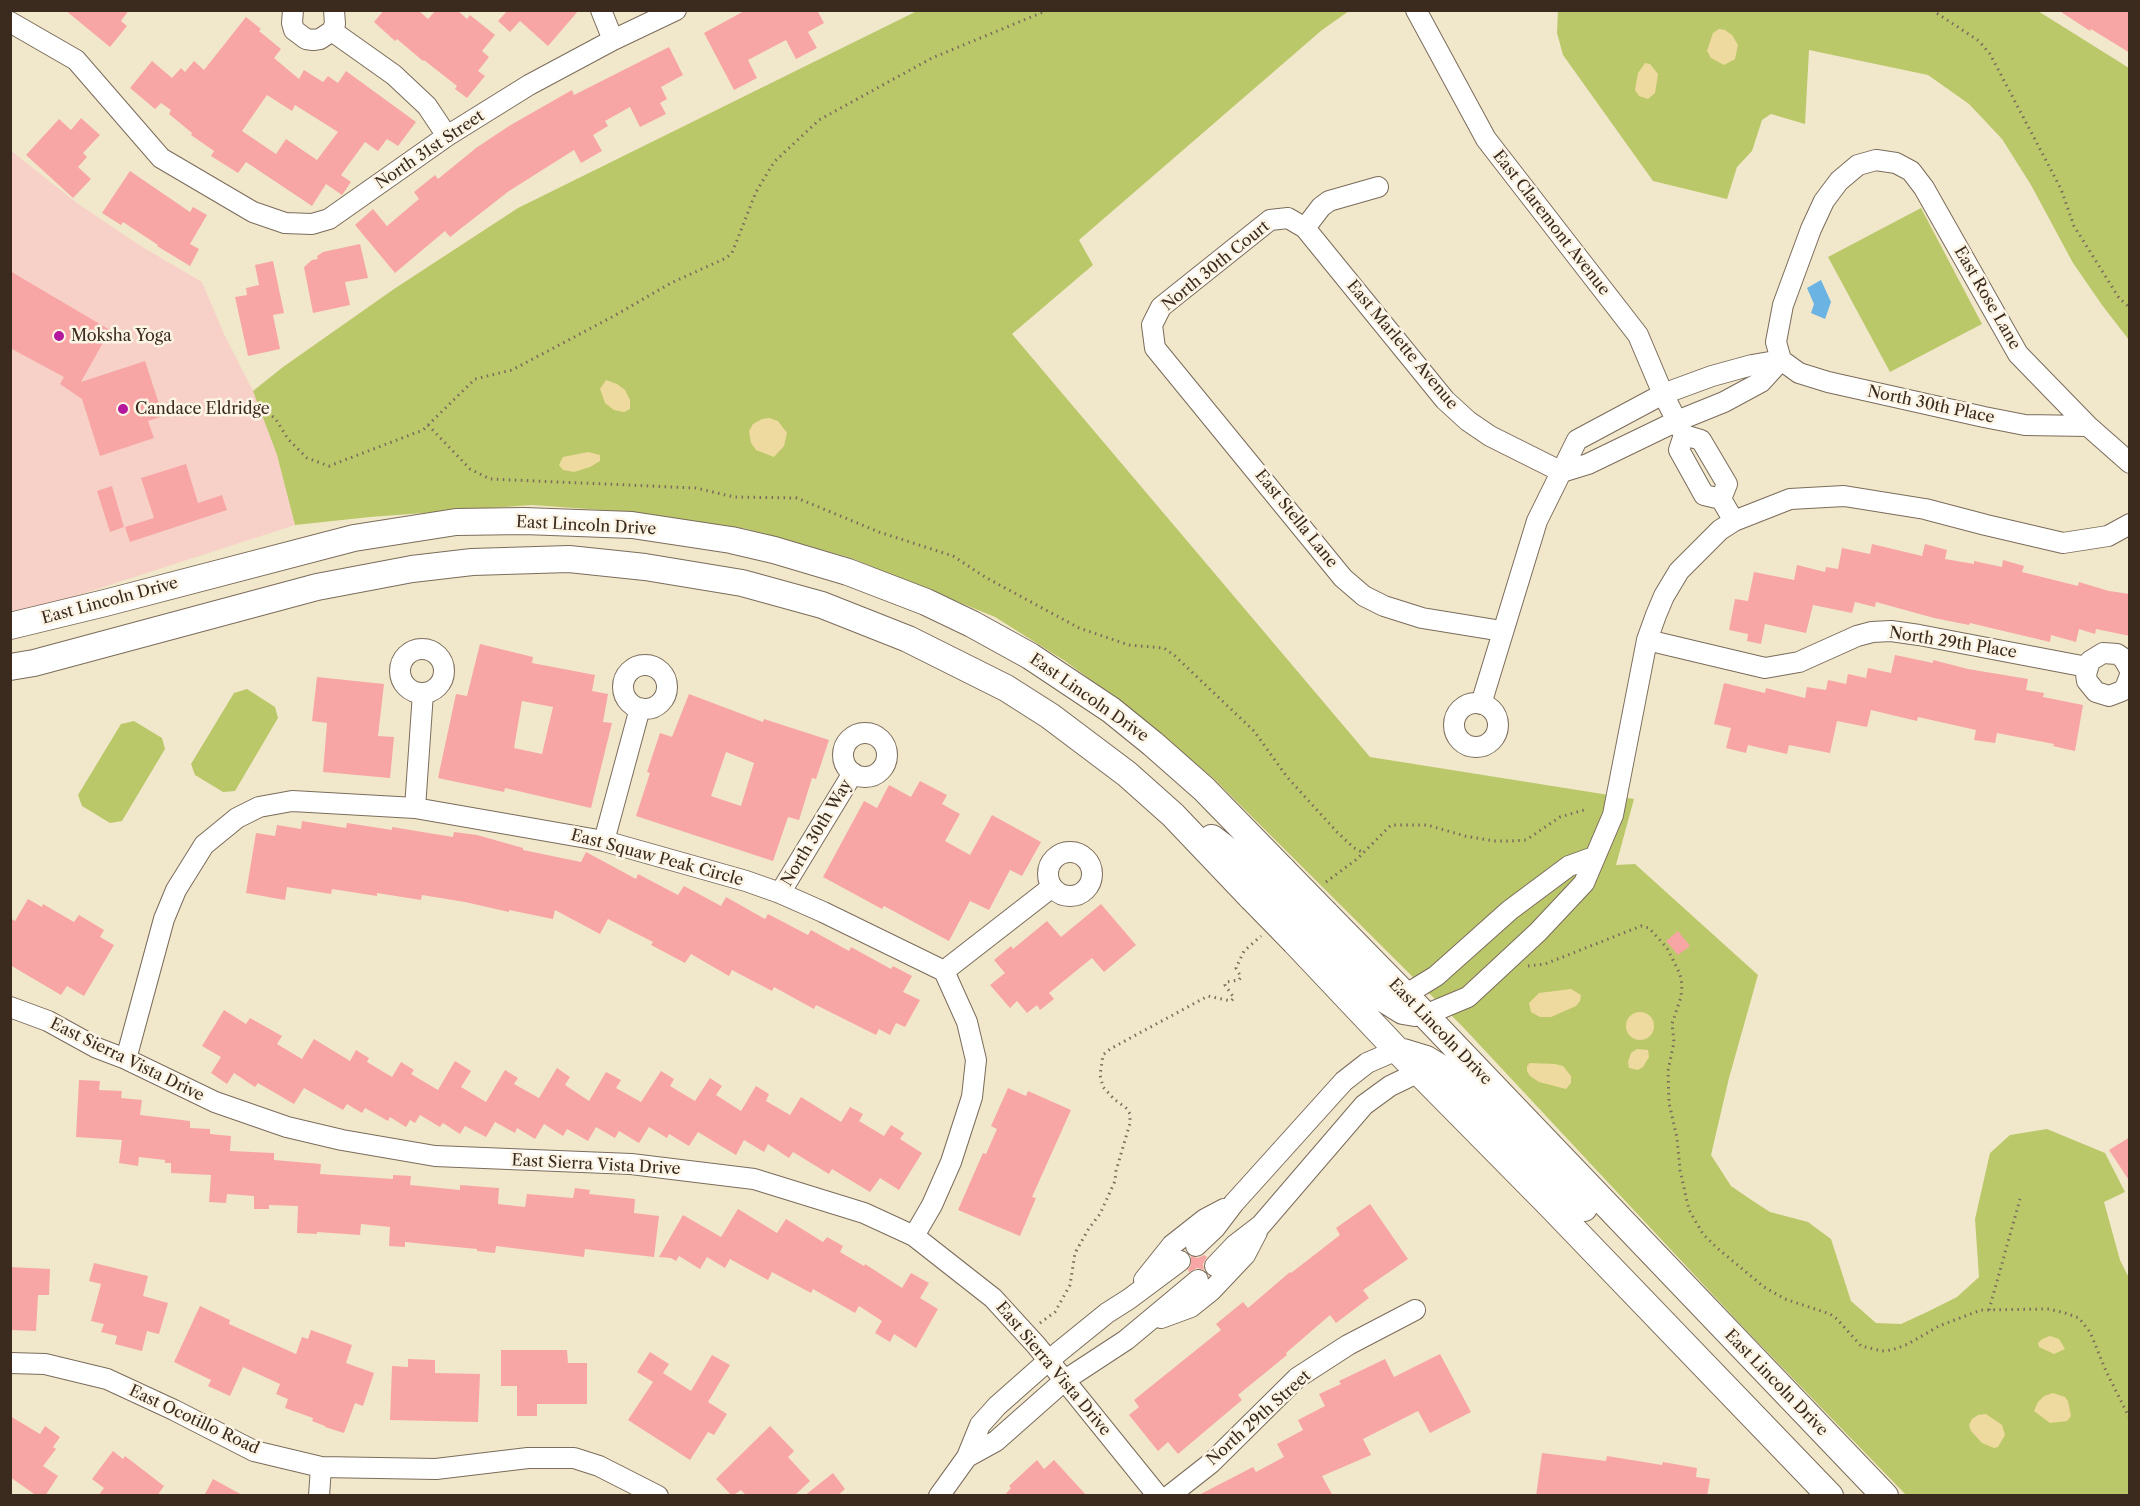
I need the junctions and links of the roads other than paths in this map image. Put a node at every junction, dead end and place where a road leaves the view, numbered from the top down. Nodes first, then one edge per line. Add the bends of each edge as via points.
1 (293, 10) edge
2 (334, 10) edge
3 (601, 10) edge
4 (676, 10) edge
5 (1416, 10) edge
6 (10, 22) edge
7 (332, 31) junction
8 (613, 40) junction
9 (447, 136) junction
10 (1378, 187) dead end
11 (1288, 218) joint
12 (1305, 228) junction
13 (1152, 325) joint
14 (1781, 360) junction
15 (1663, 394) junction
16 (2088, 426) junction
17 (1680, 428) junction
18 (2130, 463) edge
19 (1562, 472) junction
20 (1734, 521) junction
21 (2130, 524) edge
22 (10, 626) edge
23 (1502, 631) junction
24 (1647, 640) junction
25 (10, 667) edge
26 (2087, 667) junction
27 (2130, 670) edge
28 (2130, 675) edge
29 (423, 693) dead end
30 (1481, 704) dead end
31 (640, 708) dead end
32 (853, 773) dead end
33 (415, 808) junction
34 (604, 841) junction
35 (1594, 857) junction
36 (1267, 884) junction
37 (1052, 886) dead end
38 (780, 894) junction
39 (1310, 928) junction
40 (944, 971) junction
41 (1405, 995) junction
42 (10, 1007) edge
43 (1425, 1015) junction
44 (1397, 1050) junction
45 (126, 1059) junction
46 (1419, 1072) junction
47 (1234, 1203) junction
48 (1260, 1225) junction
49 (914, 1236) junction
50 (1196, 1246) dead end
51 (1180, 1261) dead end
52 (1215, 1266) dead end
53 (1198, 1281) dead end
54 (1694, 1298) junction
55 (1129, 1299) junction
56 (1415, 1310) dead end
57 (1148, 1323) junction
58 (1048, 1360) junction
59 (10, 1363) edge
60 (1065, 1380) junction
61 (967, 1457) junction
62 (321, 1467) junction
63 (319, 1496) edge
64 (658, 1496) edge
65 (939, 1496) edge
66 (1158, 1496) edge
67 (1169, 1496) edge
68 (1830, 1496) edge
69 (1885, 1496) edge

1 - 7 street via 294,30 306,39 320,39
2 - 7 street
3 - 8 street
4 - 8 street, North 31st Street
5 - 15 street, East Claremont Avenue via 1486,139 1638,335
6 - 9 street, North 31st Street via 76,60 161,158 253,212 285,223 312,224 329,219
7 - 9 street via 394,75 427,105
8 - 9 street, North 31st Street via 529,85
10 - 12 street via 1329,201
11 - 12 street, East Marlette Avenue
11 - 13 street, North 30th Court via 1270,220 1161,307
12 - 19 street, East Marlette Avenue via 1445,400 1490,436
13 - 23 street, East Stella Lane via 1155,348 1343,578 1364,596 1384,606 1422,618
14 - 15 street via 1712,376
14 - 16 street, North 30th Place via 1799,373 1828,382 1984,417 2025,425
14 - 16 street, East Rose Lane via 1776,342 1783,305 1824,201 1858,165 1876,160 1896,163 1911,171 1924,188 2018,354
14 - 17 street via 1761,382
15 - 17 street, East Claremont Avenue
15 - 19 street via 1577,440
16 - 18 street, East Rose Lane
17 - 19 street
17 - 20 street, East Claremont Avenue via 1679,450 1704,495 1721,499
19 - 23 street via 1537,521
20 - 21 street via 1790,499 1844,496 1925,509 2063,543 2108,536
20 - 24 street via 1679,571 1664,596
22 - 36 main road, East Lincoln Drive via 354,538 456,522 632,525 731,540 848,572 926,602 1030,657 1111,710 1204,789
23 - 30 street
24 - 26 street, North 29th Place via 1765,668 1799,662 1857,636 1891,631
24 - 35 street via 1613,815
25 - 36 main road, East Lincoln Drive via 317,587 472,562 569,559 742,583 822,606 908,639 1006,688 1103,754 1173,815 1223,845
26 - 27 street via 2096,656 2110,652 2123,658
26 - 28 street via 2091,687 2102,695 2122,691
29 - 33 street
31 - 34 street
32 - 38 street, North 30th Way
33 - 34 street, East Squaw Peak Circle
33 - 45 street, East Squaw Peak Circle via 292,801 259,807 237,818 204,845 176,890 164,919
34 - 38 street, East Squaw Peak Circle
35 - 41 street via 1569,866 1510,910 1436,976
35 - 43 street via 1584,883 1538,932 1468,996
36 - 39 main road, bridge
37 - 40 street
38 - 40 street, East Squaw Peak Circle
39 - 41 main road, East Lincoln Drive
39 - 43 main road via 1370,990 1403,1011
39 - 44 main road
40 - 49 street via 967,1022 976,1060 972,1098 951,1162
41 - 43 main road, East Lincoln Drive
42 - 45 street, East Sierra Vista Drive
43 - 54 main road, East Lincoln Drive
44 - 46 main road
44 - 47 street via 1367,1063 1344,1081
44 - 54 main road via 1426,1059 1451,1074 1630,1255
45 - 49 street, East Sierra Vista Drive via 215,1102 286,1127 342,1140 435,1156 630,1164 754,1179 864,1213
46 - 48 street via 1390,1086 1364,1106
46 - 68 main road
47 - 50 street
47 - 55 street via 1205,1219 1172,1245
48 - 52 street
48 - 57 street via 1245,1255 1211,1291 1191,1307
49 - 58 street, East Sierra Vista Drive via 993,1298
51 - 55 street
53 - 57 street
54 - 69 main road, East Lincoln Drive
55 - 58 street
56 - 67 street, North 29th Street via 1348,1345 1298,1378 1211,1463
57 - 60 street
58 - 60 street, East Sierra Vista Drive
58 - 61 street via 980,1425
59 - 62 street, East Ocotillo Road via 45,1364 107,1379 254,1451
60 - 61 street via 996,1441
60 - 66 street, East Sierra Vista Drive
61 - 65 street
62 - 63 street
62 - 64 street, East Ocotillo Road via 436,1469 528,1458 574,1458 599,1466

